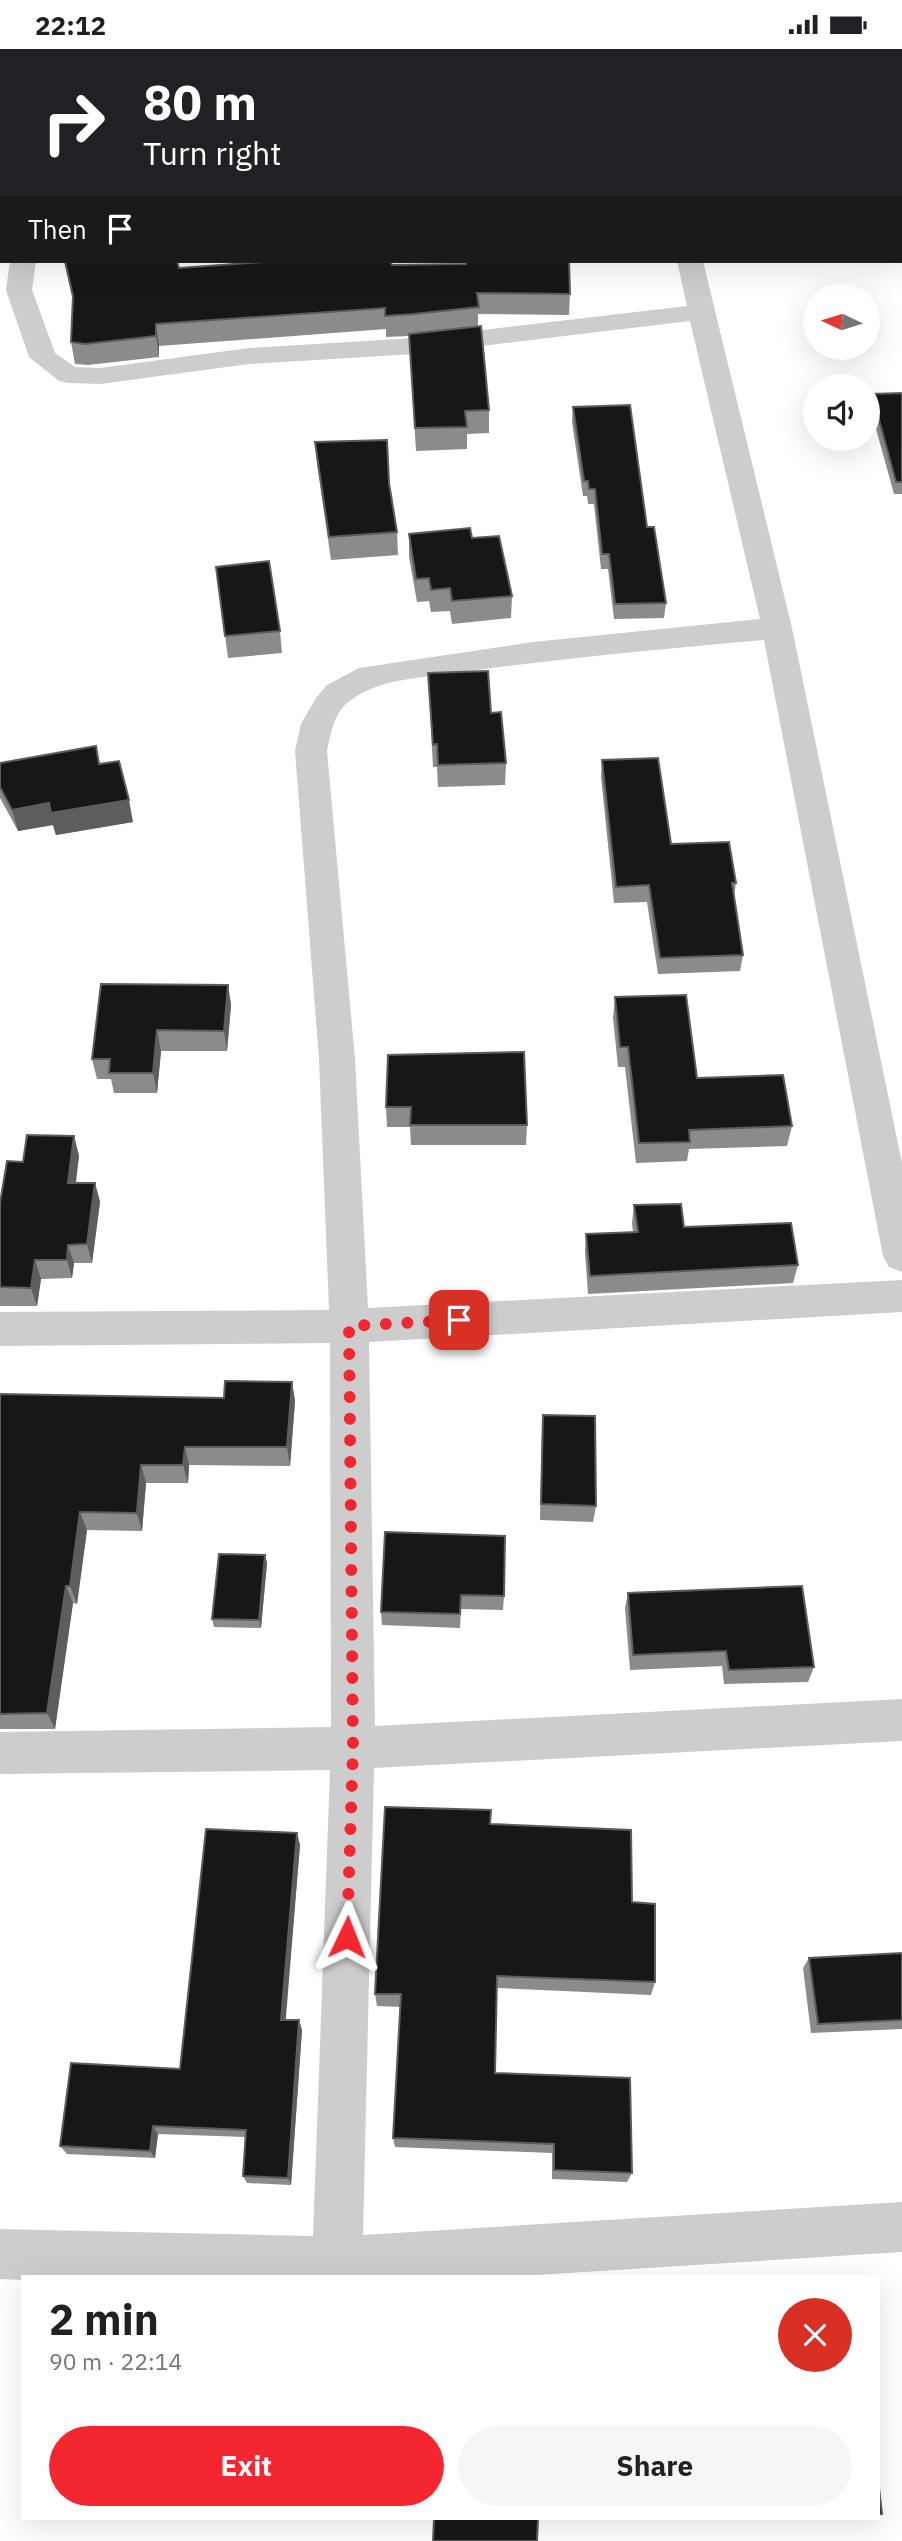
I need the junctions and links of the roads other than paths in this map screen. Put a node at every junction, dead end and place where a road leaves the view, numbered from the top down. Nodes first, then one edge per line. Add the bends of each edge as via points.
1 (23, 263) edge
2 (690, 263) edge
3 (700, 312) junction
4 (777, 628) junction
5 (902, 1256) edge
6 (902, 1296) edge
7 (349, 1326) junction
8 (0, 1329) edge
9 (902, 1720) edge
10 (353, 1748) junction
11 (0, 1753) edge
12 (902, 2227) edge
13 (0, 2255) edge
14 (337, 2262) junction

1 - 3 street via 19,290 43,356 69,376 248,356 415,346
2 - 3 street
3 - 4 street
4 - 5 street
4 - 7 street via 533,652 370,675 338,693 327,706 317,724 312,751 337,1059
6 - 7 street
7 - 8 street
7 - 10 street
9 - 10 street
10 - 11 street
10 - 14 street
12 - 14 street
13 - 14 street

